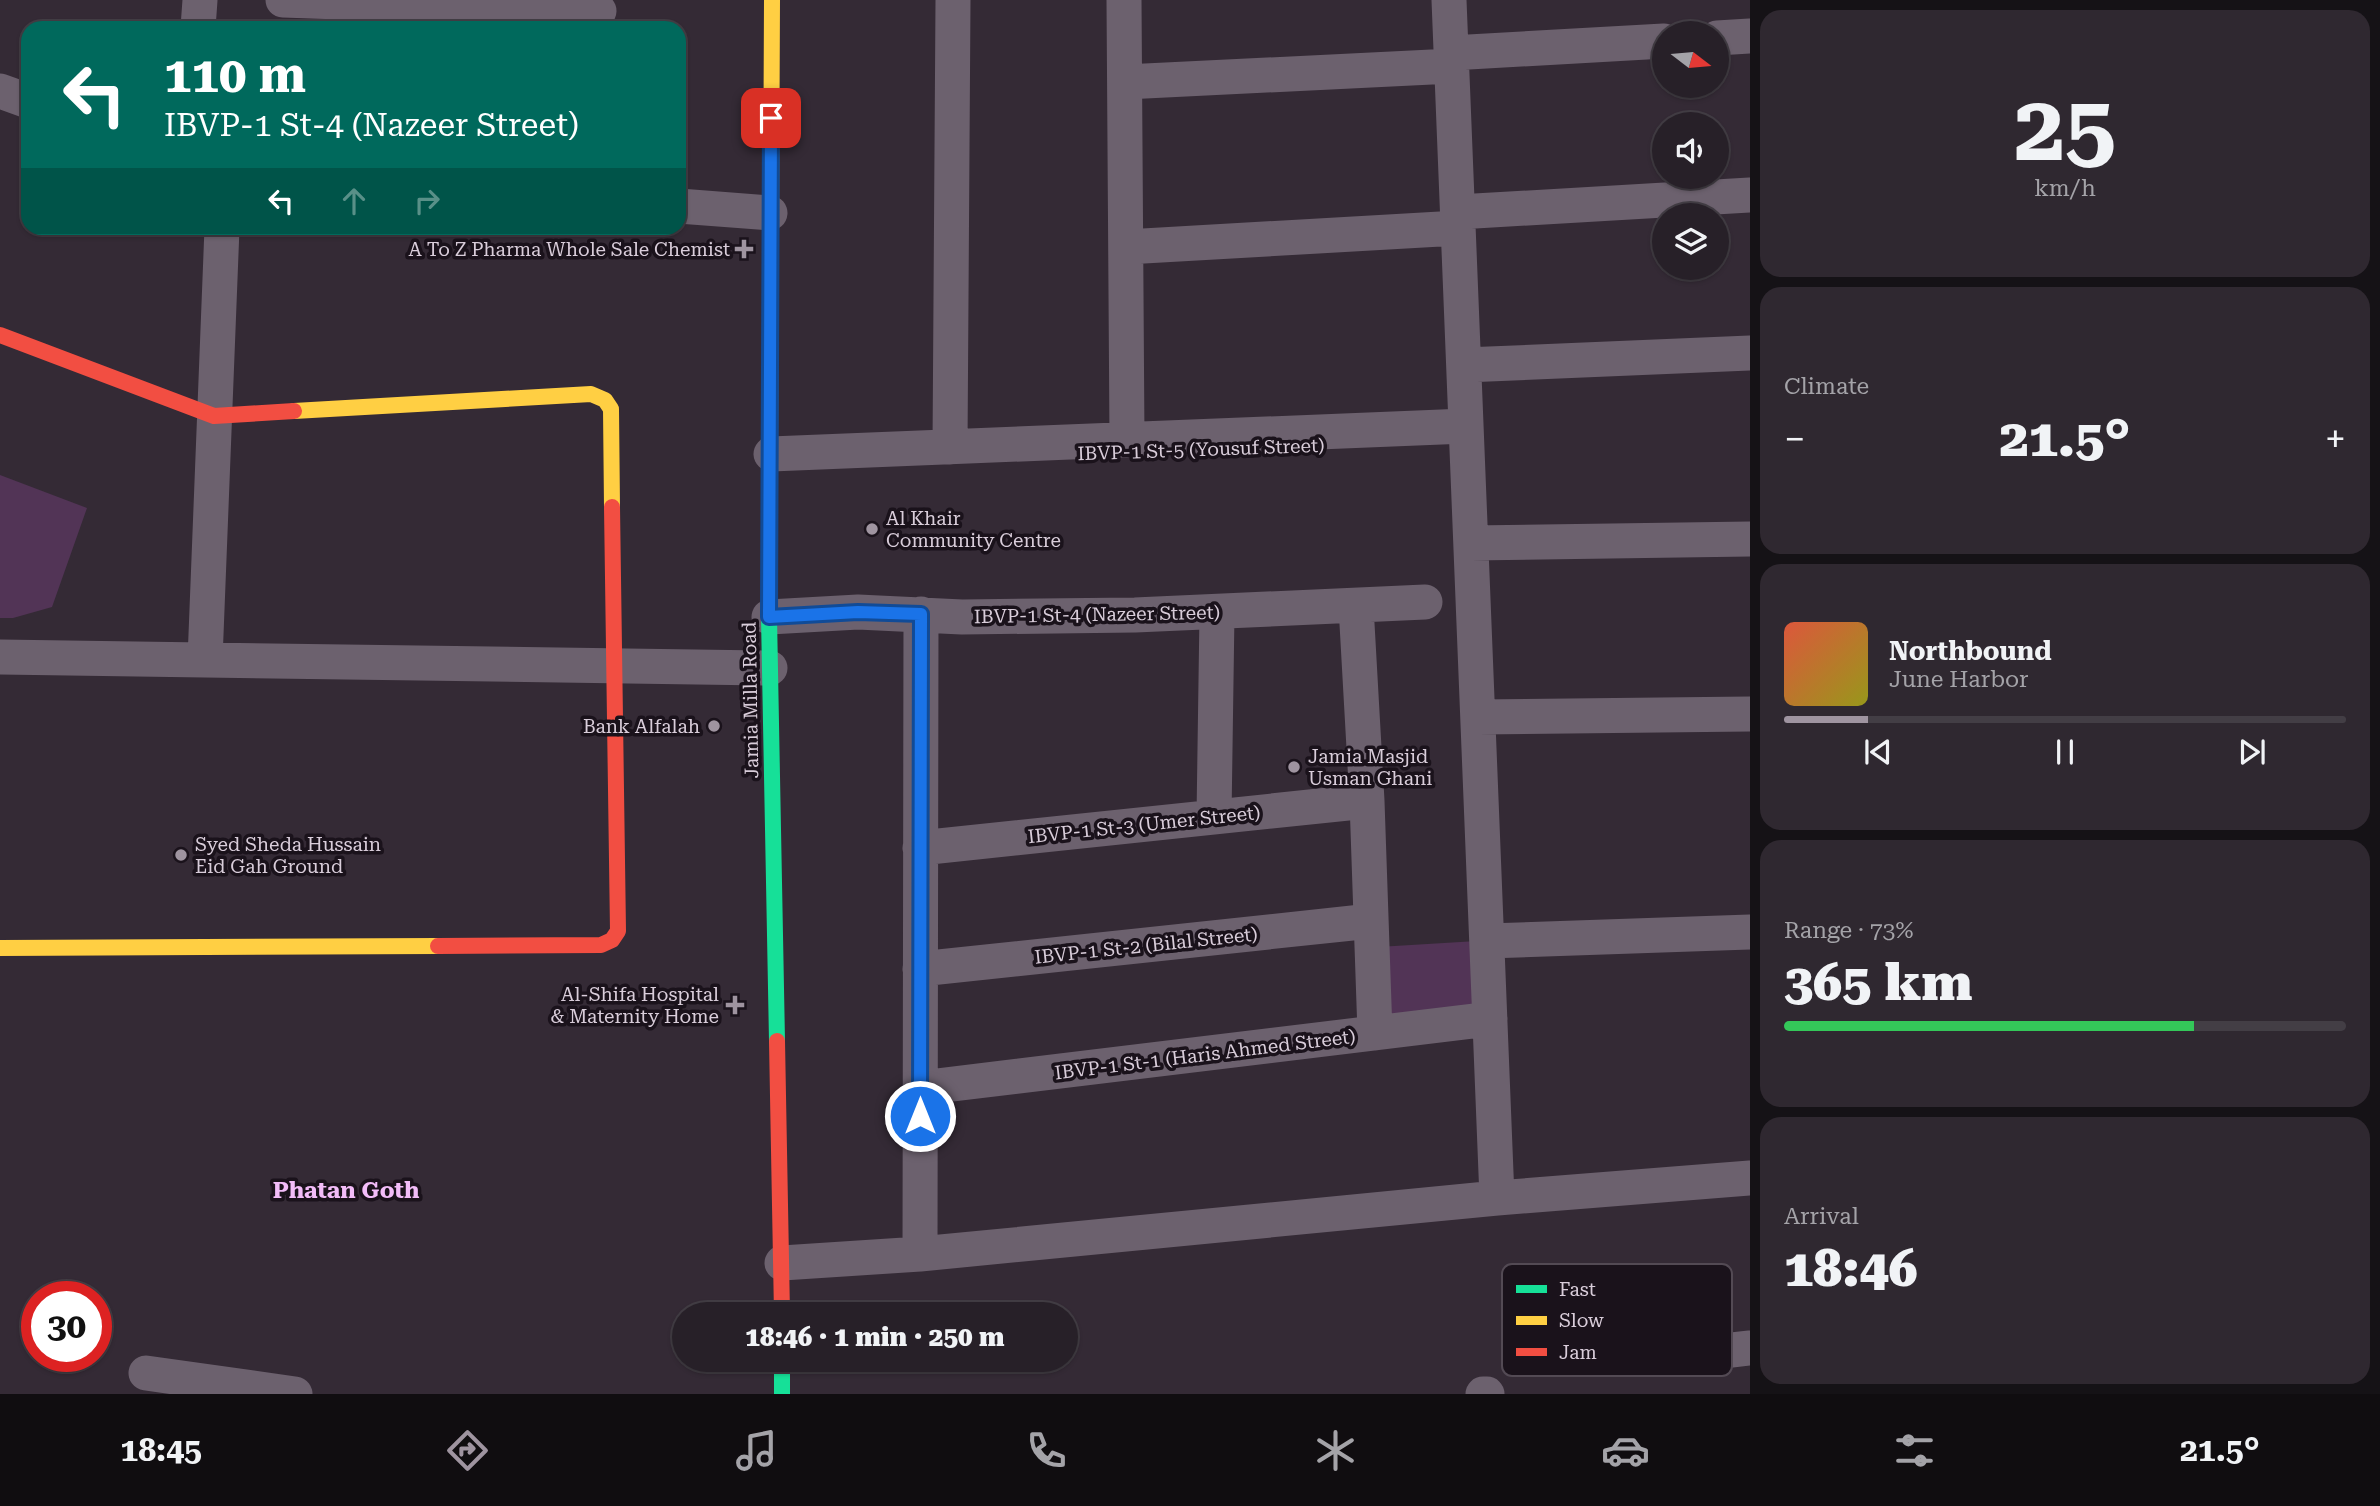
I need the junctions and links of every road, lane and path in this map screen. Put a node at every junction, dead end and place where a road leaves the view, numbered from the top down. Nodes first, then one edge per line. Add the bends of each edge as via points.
1 (200, 0) edge
2 (282, 0) edge
3 (772, 0) edge
4 (953, 0) edge
5 (1124, 0) edge
6 (1449, 0) edge
7 (599, 13) edge
8 (198, 21) edge
9 (1750, 36) edge
10 (1729, 37) edge
11 (1652, 42) edge
12 (1452, 60) junction
13 (1125, 82) junction
14 (0, 91) edge
15 (21, 98) edge
16 (1750, 195) edge
17 (686, 206) edge
18 (770, 212) junction
19 (1458, 220) junction
20 (222, 235) edge
21 (1126, 247) junction
22 (0, 335) edge
23 (1750, 353) edge
24 (1464, 365) junction
25 (214, 416) junction
26 (1466, 433) junction
27 (1127, 440) junction
28 (943, 453) junction
29 (771, 454) junction
30 (1750, 539) edge
31 (1471, 543) junction
32 (1425, 602) dead end
33 (1356, 607) junction
34 (1217, 613) junction
35 (921, 614) junction
36 (769, 617) junction
37 (0, 657) edge
38 (205, 660) junction
39 (615, 666) junction
40 (770, 668) junction
41 (1750, 714) edge
42 (1478, 717) junction
43 (1367, 801) junction
44 (1214, 817) junction
45 (920, 848) junction
46 (1371, 921) junction
47 (1750, 932) edge
48 (1487, 941) junction
49 (0, 948) edge
50 (920, 970) junction
51 (1490, 1020) junction
52 (1375, 1033) junction
53 (927, 1087) junction
54 (1750, 1178) edge
55 (1497, 1198) junction
56 (920, 1254) junction
57 (782, 1263) junction
58 (782, 1302) edge
59 (782, 1372) edge
60 (146, 1373) dead end
61 (295, 1394) edge
62 (782, 1394) edge

1 - 8 street
2 - 7 street
3 - 18 street, Jamia Milla Road
4 - 28 street
5 - 13 street
6 - 12 street
9 - 10 street
11 - 12 street
12 - 13 street
12 - 19 street
13 - 21 street
14 - 15 street
16 - 19 street
17 - 18 street
18 - 29 street, Jamia Milla Road
19 - 21 street
19 - 24 street
20 - 25 street
21 - 27 street
22 - 25 street
23 - 24 street
24 - 26 street
25 - 38 street
25 - 39 street via 590,394 605,400 611,409
26 - 27 street
26 - 28 street, IBVP-1 St-5 (Yousuf Street)
26 - 31 street
27 - 28 street
28 - 29 street
29 - 36 street, Jamia Milla Road
30 - 31 street
31 - 42 street
32 - 33 street, IBVP-1 St-4 (Nazeer Street)
33 - 34 street, IBVP-1 St-4 (Nazeer Street)
33 - 43 street
34 - 35 street, IBVP-1 St-4 (Nazeer Street)
34 - 44 street
35 - 36 street, IBVP-1 St-4 (Nazeer Street)
35 - 45 street
36 - 40 street, Jamia Milla Road
37 - 38 street
38 - 39 street
39 - 40 street
39 - 49 street via 618,931 612,940 601,945
40 - 57 street, Jamia Milla Road
41 - 42 street
42 - 48 street
43 - 44 street, IBVP-1 St-3 (Umer Street)
43 - 46 street
44 - 45 street, IBVP-1 St-3 (Umer Street)
45 - 50 street
46 - 50 street, IBVP-1 St-2 (Bilal Street)
46 - 52 street
47 - 48 street
48 - 51 street
50 - 53 street
51 - 52 street, IBVP-1 St-1 (Haris Ahmed Street)
51 - 53 street
51 - 55 street
52 - 53 street, IBVP-1 St-1 (Haris Ahmed Street)
53 - 56 street
54 - 55 street
55 - 56 street
56 - 57 street
57 - 58 street, Jamia Milla Road
59 - 62 street
60 - 61 street

